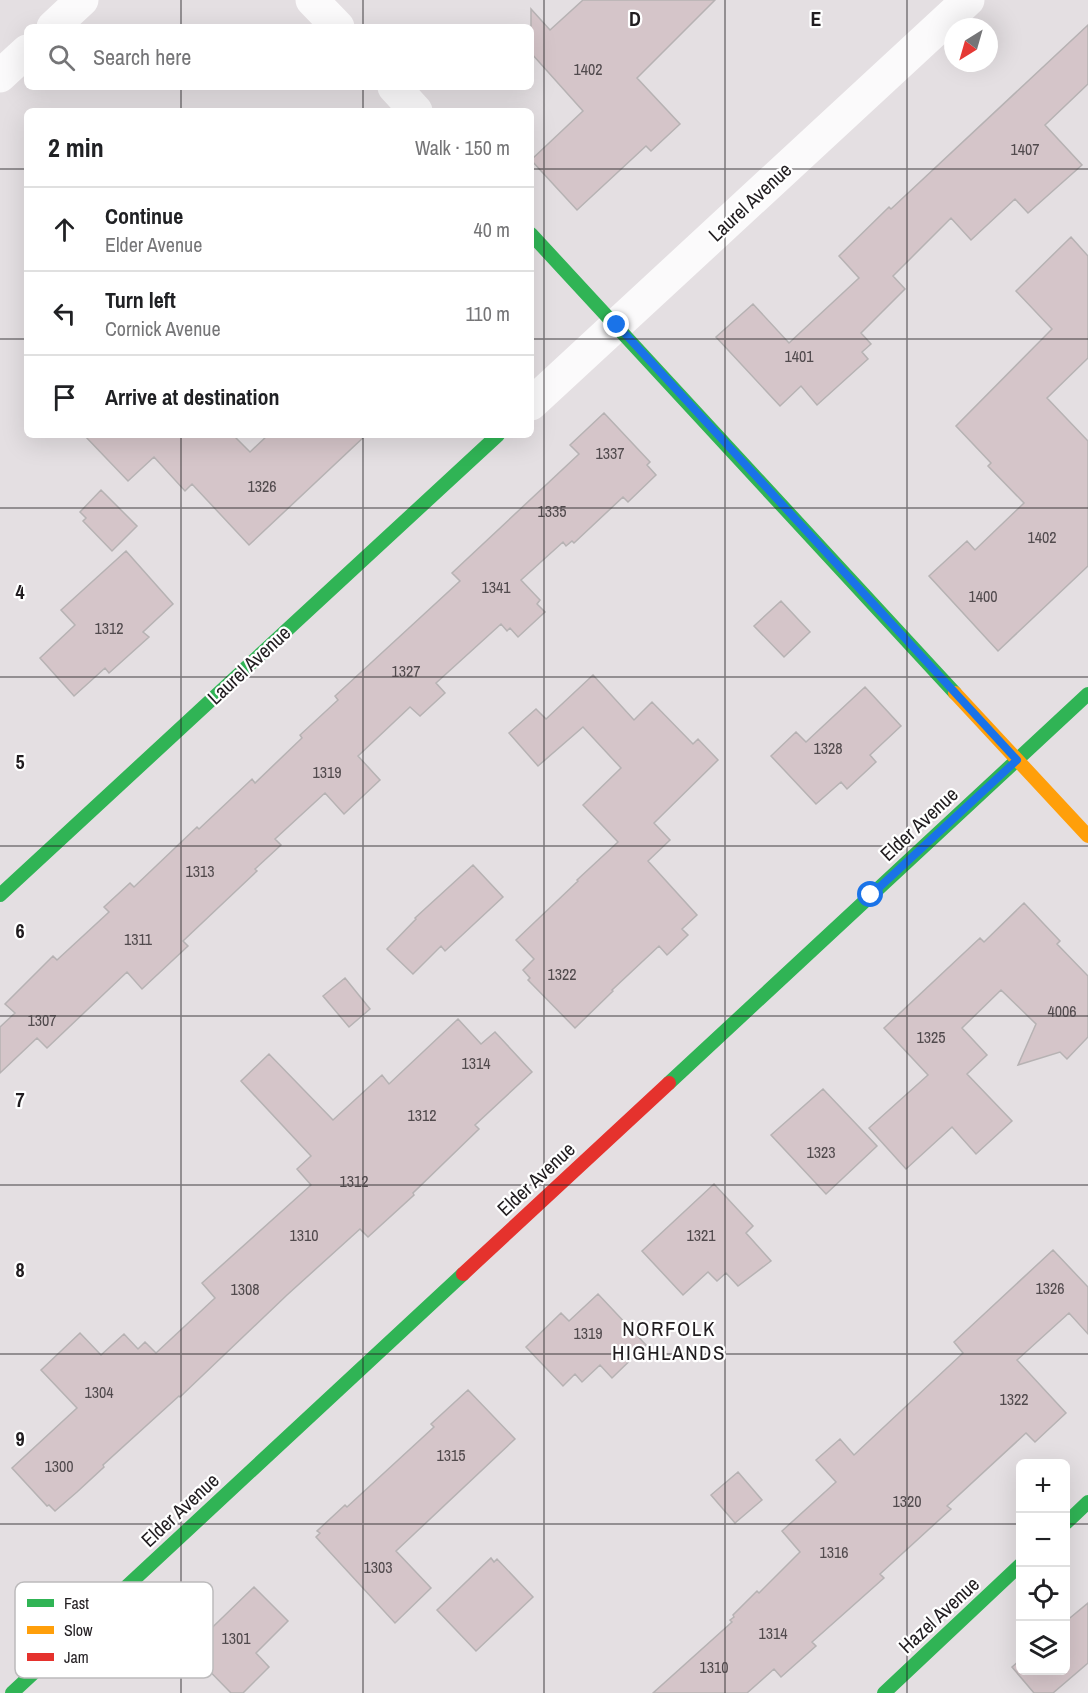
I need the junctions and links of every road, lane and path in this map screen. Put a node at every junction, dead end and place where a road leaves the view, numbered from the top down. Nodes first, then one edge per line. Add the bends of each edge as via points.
1 (82, 0) edge
2 (312, 0) edge
3 (968, 0) edge
4 (56, 24) edge
5 (335, 24) edge
6 (24, 54) edge
7 (0, 76) edge
8 (397, 90) edge
9 (413, 108) edge
10 (534, 237) edge
11 (617, 325) junction
12 (534, 401) edge
13 (495, 438) edge
14 (1088, 694) edge
15 (1017, 760) junction
16 (1088, 836) edge
17 (0, 895) edge
18 (1088, 1502) edge
19 (1070, 1518) edge
20 (1018, 1567) edge
21 (132, 1582) edge
22 (28, 1678) edge
23 (12, 1693) edge
24 (884, 1693) edge

1 - 4 street
2 - 5 street
3 - 11 street, Laurel Avenue
6 - 7 street
8 - 9 street
10 - 11 street
11 - 12 street, Laurel Avenue
11 - 15 street
13 - 17 street, Laurel Avenue
14 - 15 street, Elder Avenue
15 - 16 street
15 - 21 street, Elder Avenue
18 - 19 street
20 - 24 street, Hazel Avenue
22 - 23 street, Elder Avenue

